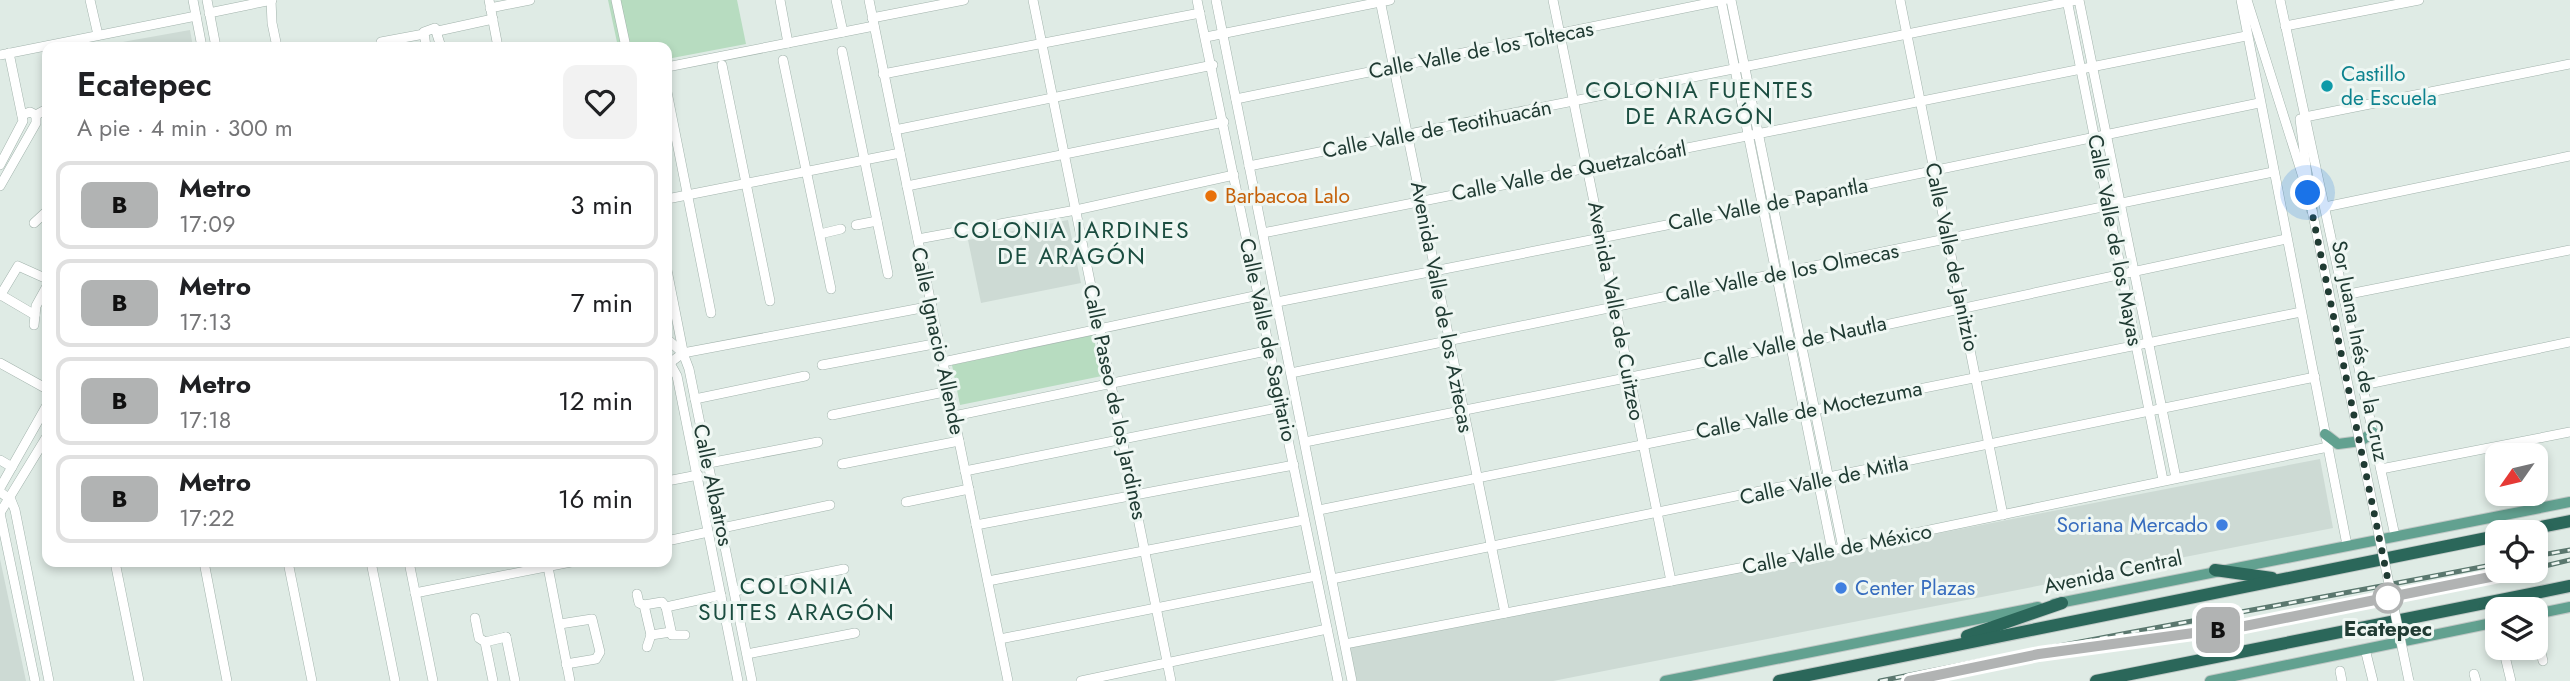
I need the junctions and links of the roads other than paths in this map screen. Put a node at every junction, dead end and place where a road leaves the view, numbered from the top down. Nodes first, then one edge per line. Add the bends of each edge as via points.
1 (90, 0) edge
2 (193, 0) edge
3 (207, 0) edge
4 (271, 0) edge
5 (530, 0) edge
6 (616, 0) edge
7 (780, 0) edge
8 (836, 0) edge
9 (869, 0) edge
10 (964, 0) edge
11 (1034, 0) edge
12 (1197, 0) edge
13 (1216, 0) edge
14 (1390, 0) edge
15 (1553, 0) edge
16 (1725, 0) edge
17 (1900, 0) edge
18 (2073, 0) edge
19 (2241, 0) edge
20 (2247, 0) edge
21 (2280, 0) edge
22 (2419, 0) edge
23 (1380, 1) edge
24 (490, 4) edge
25 (209, 13) junction
26 (1200, 13) junction
27 (196, 16) junction
28 (493, 19) junction
29 (873, 22) junction
30 (2285, 26) junction
31 (438, 31) junction
32 (843, 32) junction
33 (1906, 33) junction
34 (424, 34) junction
35 (1223, 34) junction
36 (1560, 34) junction
37 (98, 35) junction
38 (2246, 36) junction
39 (1206, 37) junction
40 (63, 42) edge
41 (201, 42) edge
42 (215, 42) edge
43 (277, 42) edge
44 (382, 42) dead end
45 (425, 42) edge
46 (440, 42) edge
47 (498, 42) edge
48 (625, 42) edge
49 (788, 43) junction
50 (1042, 43) junction
51 (42, 46) edge
52 (842, 51) dead end
53 (4, 54) edge
54 (783, 60) dead end
55 (2570, 64) edge
56 (722, 65) dead end
57 (1213, 65) junction
58 (672, 66) edge
59 (2093, 66) junction
60 (1740, 67) junction
61 (1394, 68) junction
62 (2081, 69) junction
63 (883, 74) junction
64 (2296, 83) junction
65 (1053, 99) junction
66 (1236, 99) junction
67 (1920, 101) junction
68 (1574, 102) junction
69 (2259, 103) junction
70 (42, 112) edge
71 (22, 115) junction
72 (36, 115) junction
73 (672, 116) edge
74 (2305, 117) junction
75 (1224, 122) junction
76 (895, 130) junction
77 (1408, 135) junction
78 (1754, 135) junction
79 (2106, 135) junction
80 (2095, 138) junction
81 (900, 153) junction
82 (1065, 154) junction
83 (2570, 156) edge
84 (865, 160) junction
85 (0, 165) edge
86 (1250, 166) junction
87 (1587, 167) junction
88 (1934, 170) junction
89 (807, 172) junction
90 (2273, 172) junction
91 (1234, 175) junction
92 (747, 183) junction
93 (0, 186) edge
94 (907, 186) junction
95 (2308, 193) junction
96 (688, 194) junction
97 (672, 198) edge
98 (1420, 201) junction
99 (2120, 204) junction
100 (1768, 205) junction
101 (2108, 206) junction
102 (2325, 207) junction
103 (1076, 210) junction
104 (2312, 211) joint
105 (42, 218) edge
106 (877, 221) junction
107 (34, 223) dead end
108 (856, 225) dead end
109 (841, 229) dead end
110 (1263, 233) junction
111 (820, 234) junction
112 (1601, 237) junction
113 (918, 239) junction
114 (1947, 239) junction
115 (2286, 239) junction
116 (2570, 250) edge
117 (1435, 270) junction
118 (2133, 273) junction
119 (888, 274) dead end
120 (1782, 275) junction
121 (2122, 275) junction
122 (42, 277) edge
123 (831, 289) dead end
124 (0, 295) edge
125 (42, 295) edge
126 (1259, 295) junction
127 (2344, 295) junction
128 (672, 296) edge
129 (770, 301) dead end
130 (1277, 302) junction
131 (932, 306) junction
132 (1615, 306) junction
133 (1962, 306) junction
134 (2301, 312) junction
135 (711, 313) dead end
136 (1099, 330) junction
137 (1449, 339) junction
138 (2147, 342) junction
139 (2570, 342) edge
140 (672, 343) edge
141 (939, 343) junction
142 (1796, 344) junction
143 (2136, 344) junction
144 (1271, 350) junction
145 (683, 353) junction
146 (672, 358) edge
147 (943, 362) junction
148 (0, 363) edge
149 (822, 365) dead end
150 (672, 366) edge
151 (1291, 373) junction
152 (1629, 375) junction
153 (805, 376) dead end
154 (1976, 376) junction
155 (2315, 377) junction
156 (1111, 385) junction
157 (2363, 385) junction
158 (42, 386) edge
159 (949, 391) junction
160 (695, 399) junction
161 (1282, 407) junction
162 (1462, 409) junction
163 (1808, 411) junction
164 (2160, 411) junction
165 (2149, 413) junction
166 (42, 414) edge
167 (832, 415) dead end
168 (954, 416) junction
169 (2373, 432) junction
170 (2570, 432) edge
171 (2325, 434) junction
172 (1123, 440) junction
173 (959, 441) junction
174 (818, 442) dead end
175 (1305, 442) junction
176 (1643, 443) junction
177 (1989, 445) junction
178 (42, 446) edge
179 (2328, 447) junction
180 (0, 460) edge
181 (709, 463) junction
182 (842, 464) dead end
183 (1294, 465) junction
184 (12, 467) junction
185 (2381, 469) junction
186 (965, 471) junction
187 (698, 475) junction
188 (1477, 478) junction
189 (2176, 478) junction
190 (672, 480) edge
191 (1827, 480) junction
192 (2163, 480) junction
193 (1817, 482) junction
194 (969, 489) junction
195 (0, 490) edge
196 (1134, 495) junction
197 (10, 498) junction
198 (906, 502) dead end
199 (2570, 502) edge
200 (830, 505) dead end
201 (1318, 510) junction
202 (0, 513) edge
203 (1657, 513) junction
204 (2003, 515) junction
205 (1304, 520) junction
206 (2570, 521) edge
207 (976, 525) junction
208 (2548, 526) edge
209 (722, 528) junction
210 (708, 532) junction
211 (2395, 536) junction
212 (2485, 538) edge
213 (672, 540) edge
214 (2347, 545) junction
215 (1491, 548) junction
216 (1843, 548) junction
217 (1832, 550) junction
218 (1146, 551) junction
219 (117, 567) edge
220 (205, 567) edge
221 (289, 567) edge
222 (372, 567) edge
223 (410, 567) edge
224 (548, 567) joint
225 (844, 569) dead end
226 (2215, 570) junction
227 (1316, 576) junction
228 (1332, 579) junction
229 (2282, 579) junction
230 (988, 581) junction
231 (1671, 581) junction
232 (2570, 586) edge
233 (735, 590) junction
234 (415, 593) junction
235 (637, 594) dead end
236 (721, 595) junction
237 (2062, 603) junction
238 (645, 605) junction
239 (666, 607) junction
240 (1157, 607) junction
241 (2570, 607) edge
242 (2548, 612) edge
243 (1505, 613) junction
244 (475, 618) dead end
245 (2485, 624) edge
246 (560, 625) junction
247 (1327, 629) junction
248 (38, 630) junction
249 (671, 632) junction
250 (26, 633) junction
251 (855, 634) dead end
252 (651, 635) junction
253 (685, 635) dead end
254 (1000, 639) junction
255 (485, 642) junction
256 (1345, 644) junction
257 (647, 647) dead end
258 (2365, 649) junction
259 (1920, 652) junction
260 (747, 654) junction
261 (2506, 660) edge
262 (1167, 661) junction
263 (566, 664) junction
264 (48, 676) edge
265 (2261, 676) edge
266 (34, 677) edge
267 (2225, 680) edge
268 (139, 681) edge
269 (227, 681) edge
270 (312, 681) edge
271 (395, 681) edge
272 (433, 681) edge
273 (493, 681) edge
274 (515, 681) edge
275 (570, 681) edge
276 (738, 681) edge
277 (752, 681) edge
278 (1008, 681) edge
279 (1080, 681) edge
280 (1171, 681) edge
281 (1338, 681) edge
282 (1353, 681) edge
283 (1665, 681) edge
284 (1779, 681) edge
285 (2096, 681) edge
286 (2210, 681) edge
287 (2373, 681) edge
288 (2409, 681) edge
289 (2511, 681) edge

1 - 37 street
2 - 27 street
3 - 25 street
4 - 25 street
4 - 43 street
5 - 24 street
6 - 48 street
7 - 49 street
8 - 32 street
9 - 29 street, Calle Ignacio Allende
10 - 29 street
11 - 50 street, Calle Paseo de los Jardines
12 - 26 street, Calle Valle de Sagitario
13 - 35 street, Calle Valle de Sagitario
14 - 23 street
15 - 36 street, Avenida Valle de Cuitzeo
16 - 36 street, Calle Valle de los Toltecas
16 - 60 street
17 - 33 street, Calle Valle de Janitzio
18 - 33 street, Calle Valle de Teotihuacán
18 - 59 street, Calle Valle de los Mayas
18 - 62 street, Calle Valle de los Mayas
19 - 38 street
20 - 95 street, Sor Juana Inés de la Cruz
21 - 30 street
22 - 30 street
23 - 35 street
23 - 61 street, Avenida Valle de los Aztecas
24 - 28 street
25 - 42 street
26 - 39 street, Calle Valle de Sagitario
26 - 50 street
27 - 37 street
27 - 41 street
28 - 31 street
28 - 47 street
29 - 32 street
29 - 63 street, Calle Ignacio Allende
30 - 64 street
31 - 34 street via 429,28
31 - 46 street
32 - 49 street
33 - 60 street, Calle Valle de Teotihuacán
33 - 67 street, Calle Valle de Janitzio
34 - 44 street
34 - 45 street
35 - 39 street
35 - 66 street, Calle Valle de Sagitario
36 - 61 street, Calle Valle de los Toltecas
36 - 68 street, Avenida Valle de Cuitzeo
37 - 40 street
38 - 59 street, Calle Valle de Quetzalcóatl
38 - 69 street
39 - 57 street, Calle Valle de Sagitario
49 - 58 street
50 - 63 street
50 - 65 street, Calle Paseo de los Jardines
51 - 53 street
52 - 84 street
53 - 71 street
54 - 89 street
55 - 74 street
56 - 92 street
57 - 65 street
57 - 75 street, Calle Valle de Sagitario
59 - 62 street, Calle Valle de Quetzalcóatl
59 - 79 street, Calle Valle de los Mayas
60 - 68 street, Calle Valle de Teotihuacán
60 - 78 street
61 - 66 street, Calle Valle de los Toltecas
61 - 77 street, Avenida Valle de los Aztecas
62 - 67 street, Calle Valle de Quetzalcóatl
62 - 80 street, Calle Valle de los Mayas
63 - 76 street, Calle Ignacio Allende
64 - 74 street
64 - 95 street, Sor Juana Inés de la Cruz
65 - 76 street
65 - 82 street, Calle Paseo de los Jardines
66 - 86 street, Calle Valle de Sagitario
67 - 78 street, Calle Valle de Quetzalcóatl
67 - 88 street, Calle Valle de Janitzio
68 - 77 street, Calle Valle de Teotihuacán
68 - 87 street, Avenida Valle de Cuitzeo
69 - 79 street, Calle Valle de Papantla
69 - 90 street
70 - 72 street
71 - 72 street
71 - 85 street via 21,126
72 - 93 street via 36,123
73 - 96 street
74 - 102 street
75 - 82 street
75 - 91 street, Calle Valle de Sagitario
76 - 81 street, Calle Ignacio Allende
77 - 86 street, Calle Valle de Teotihuacán
77 - 98 street, Avenida Valle de los Aztecas
78 - 87 street, Calle Valle de Quetzalcóatl
78 - 100 street
79 - 80 street, Calle Valle de Papantla
79 - 99 street, Calle Valle de los Mayas
80 - 88 street, Calle Valle de Papantla
80 - 101 street, Calle Valle de los Mayas
81 - 84 street
81 - 94 street, Calle Ignacio Allende
82 - 94 street
82 - 103 street, Calle Paseo de los Jardines
83 - 102 street
84 - 89 street
84 - 106 street
86 - 110 street, Calle Valle de Sagitario
87 - 98 street, Calle Valle de Quetzalcóatl
87 - 112 street, Avenida Valle de Cuitzeo
88 - 100 street, Calle Valle de Papantla
88 - 114 street, Calle Valle de Janitzio
89 - 92 street
89 - 111 street
90 - 99 street, Calle Valle de los Olmecas
90 - 115 street
91 - 103 street
91 - 126 street, Calle Valle de Sagitario
92 - 96 street
92 - 129 street
94 - 113 street, Calle Ignacio Allende
95 - 104 main road, Sor Juana Inés de la Cruz
96 - 97 street
96 - 135 street
98 - 110 street, Calle Valle de Quetzalcóatl
98 - 117 street, Avenida Valle de los Aztecas
99 - 101 street, Calle Valle de los Olmecas
99 - 118 street, Calle Valle de los Mayas
100 - 112 street, Calle Valle de Papantla
100 - 120 street
101 - 114 street, Calle Valle de los Olmecas
101 - 121 street, Calle Valle de los Mayas
102 - 127 street
103 - 113 street
103 - 136 street, Calle Paseo de los Jardines
104 - 288 street, Sor Juana Inés de la Cruz, bridge
105 - 107 street
106 - 108 street
106 - 119 street
109 - 111 street
110 - 130 street, Calle Valle de Sagitario
111 - 123 street
112 - 117 street, Calle Valle de Papantla
112 - 132 street, Avenida Valle de Cuitzeo
113 - 131 street, Calle Ignacio Allende
114 - 120 street, Calle Valle de los Olmecas
114 - 133 street, Calle Valle de Janitzio
115 - 118 street, Calle Valle de Nautla
115 - 134 street
116 - 127 street
117 - 130 street, Calle Valle de Papantla
117 - 137 street, Avenida Valle de los Aztecas
118 - 121 street, Calle Valle de Nautla
118 - 138 street, Calle Valle de los Mayas
120 - 132 street, Calle Valle de los Olmecas
120 - 142 street
121 - 133 street, Calle Valle de Nautla
121 - 143 street, Calle Valle de los Mayas
122 - 124 street via 18,266
124 - 125 street via 35,320
126 - 136 street
126 - 144 street, Calle Valle de Sagitario
127 - 157 street
128 - 145 street, Calle Albatros
130 - 151 street, Calle Valle de Sagitario
131 - 141 street, Calle Ignacio Allende
131 - 145 street
132 - 137 street, Calle Valle de los Olmecas
132 - 152 street, Avenida Valle de Cuitzeo
133 - 142 street, Calle Valle de Nautla
133 - 154 street, Calle Valle de Janitzio
134 - 138 street, Calle Valle de Moctezuma
134 - 155 street
136 - 147 street
136 - 156 street, Calle Paseo de los Jardines
137 - 151 street, Calle Valle de los Olmecas
137 - 162 street, Avenida Valle de los Aztecas
138 - 143 street, Calle Valle de Moctezuma
138 - 164 street, Calle Valle de los Mayas
139 - 157 street
140 - 145 street
141 - 147 street, Calle Ignacio Allende
141 - 149 street
142 - 152 street, Calle Valle de Nautla
142 - 163 street
143 - 154 street, Calle Valle de Moctezuma
143 - 165 street, Calle Valle de los Mayas
144 - 156 street
144 - 161 street, Calle Valle de Sagitario
145 - 146 street
145 - 160 street, Calle Albatros
147 - 159 street, Calle Ignacio Allende
148 - 158 street
150 - 187 street, Calle Albatros
151 - 175 street, Calle Valle de Sagitario
152 - 162 street, Calle Valle de Nautla
152 - 176 street, Avenida Valle de Cuitzeo
153 - 160 street
154 - 163 street, Calle Valle de Moctezuma
154 - 177 street, Calle Valle de Janitzio
155 - 164 street, Calle Valle de Mitla
155 - 171 street
156 - 168 street
156 - 172 street, Calle Paseo de los Jardines
157 - 169 street
159 - 167 street
159 - 168 street, Calle Ignacio Allende
160 - 181 street, Calle Albatros
161 - 172 street
161 - 183 street, Calle Valle de Sagitario
162 - 175 street, Calle Valle de Nautla
162 - 188 street, Avenida Valle de los Aztecas
163 - 176 street, Calle Valle de Moctezuma
163 - 191 street
163 - 193 street
164 - 165 street, Calle Valle de Mitla
164 - 189 street, Calle Valle de los Mayas
165 - 177 street, Calle Valle de Mitla
165 - 192 street, Calle Valle de los Mayas
166 - 184 street
168 - 173 street, Calle Ignacio Allende
169 - 171 main road via 2349,444 2338,444
169 - 185 street
170 - 185 street
171 - 179 street
172 - 186 street
172 - 196 street, Calle Paseo de los Jardines
173 - 182 street
173 - 186 street, Calle Ignacio Allende
174 - 181 street
175 - 201 street, Calle Valle de Sagitario
176 - 188 street, Calle Valle de Moctezuma
176 - 203 street, Avenida Valle de Cuitzeo
177 - 191 street, Calle Valle de Mitla
177 - 204 street, Calle Valle de Janitzio
178 - 197 street
179 - 189 street, Calle Valle de México
179 - 214 street
180 - 184 street
181 - 209 street, Calle Albatros
183 - 196 street
183 - 205 street, Calle Valle de Sagitario
184 - 195 street
185 - 211 street
186 - 194 street, Calle Ignacio Allende
187 - 190 street
187 - 210 street, Calle Albatros
188 - 201 street, Calle Valle de Moctezuma
188 - 215 street, Avenida Valle de los Aztecas
189 - 192 street, Calle Valle de México
191 - 193 street, Calle Valle de Mitla
191 - 216 street
192 - 204 street, Calle Valle de México
193 - 203 street, Calle Valle de Mitla
193 - 217 street
194 - 198 street
194 - 207 street, Calle Ignacio Allende
195 - 197 street
196 - 207 street
196 - 218 street, Calle Paseo de los Jardines
197 - 202 street
197 - 248 street
199 - 211 main road, Avenida Central
200 - 209 street
201 - 228 street, Calle Valle de Sagitario
202 - 250 street
203 - 215 street, Calle Valle de Mitla
203 - 231 street, Avenida Valle de Cuitzeo
204 - 216 street, Calle Valle de México
205 - 218 street
205 - 227 street, Calle Valle de Sagitario
206 - 208 highway
207 - 230 street, Calle Ignacio Allende
209 - 233 street, Calle Albatros
210 - 213 street
210 - 236 street, Calle Albatros
211 - 214 main road, Avenida Central
212 - 229 highway, Avenida Central
214 - 226 main road, Avenida Central
215 - 228 street, Calle Valle de Mitla
215 - 243 street, Avenida Valle de los Aztecas
216 - 217 street, Calle Valle de México
217 - 231 street, Calle Valle de México
218 - 230 street
218 - 240 street, Calle Paseo de los Jardines
219 - 268 street
220 - 269 street
221 - 270 street
222 - 271 street
223 - 234 street
224 - 234 street
224 - 246 street
225 - 233 street
226 - 229 highway
226 - 237 main road, Avenida Central
227 - 240 street
227 - 247 street, Calle Valle de Sagitario
228 - 256 street, Calle Valle de Sagitario
229 - 259 highway, Avenida Central
230 - 254 street, Calle Ignacio Allende
231 - 243 street, Calle Valle de México
232 - 285 highway
233 - 260 street, Calle Albatros
234 - 272 street
235 - 238 street via 639,603
236 - 239 street
236 - 276 street, Calle Albatros
237 - 259 highway
237 - 283 main road, Avenida Central
238 - 239 street via 662,602
238 - 252 street
239 - 249 street
240 - 254 street
240 - 262 street, Calle Paseo de los Jardines
241 - 242 main road
243 - 256 street, Calle Valle de México
244 - 255 street via 479,638
245 - 258 main road
246 - 263 street
246 - 263 street via 592,619 600,652 596,659
247 - 262 street
247 - 281 street, Calle Valle de Sagitario
248 - 250 street
248 - 264 street
249 - 252 street
249 - 253 street via 675,637
250 - 266 street
251 - 260 street
252 - 257 street
254 - 278 street, Calle Ignacio Allende
255 - 273 street
255 - 274 street via 509,634
256 - 282 street, Calle Valle de Sagitario
258 - 265 main road
258 - 287 street
259 - 284 highway, Avenida Central
260 - 277 street, Calle Albatros
261 - 289 street
262 - 279 street
262 - 280 street, Calle Paseo de los Jardines
263 - 275 street
264 - 266 street
265 - 267 main road
267 - 286 main road

